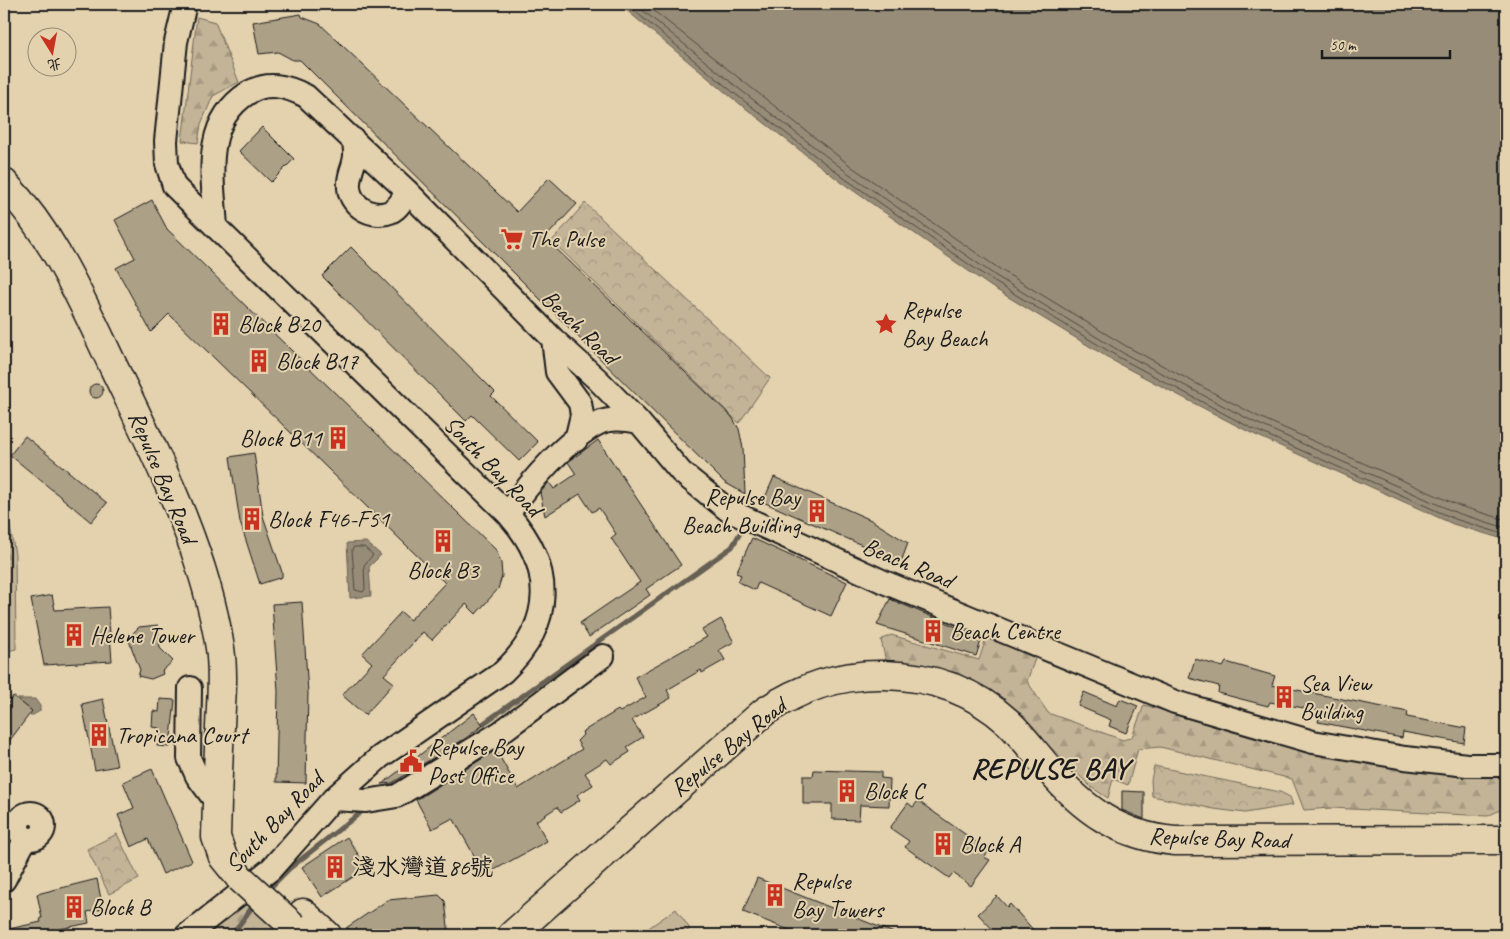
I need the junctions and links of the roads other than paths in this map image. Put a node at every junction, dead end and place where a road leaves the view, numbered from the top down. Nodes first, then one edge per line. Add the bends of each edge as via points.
1 (185, 4) edge
2 (353, 140) junction
3 (4, 183) edge
4 (407, 191) junction
5 (216, 226) junction
6 (553, 339) junction
7 (639, 422) junction
8 (576, 440) junction
9 (508, 514) junction
10 (603, 656) dead end
11 (190, 688) dead end
12 (1506, 765) edge
13 (341, 800) junction
14 (217, 803) junction
15 (26, 838) dead end
16 (1506, 840) edge
17 (4, 880) edge
18 (299, 925) edge
19 (187, 935) edge
20 (326, 935) edge
21 (512, 935) edge

1 - 5 street, South Bay Road via 176,42 166,141 167,164 174,186
2 - 4 street, Beach Road
2 - 4 street via 355,163 349,188 358,206 376,214 390,212 401,203
2 - 5 street, Beach Road via 306,96 289,87 264,86 237,100 224,115 215,136 212,165
3 - 14 main road, Repulse Bay Road via 46,234 68,273 160,462 199,564 212,610 221,662
4 - 6 street, Beach Road
5 - 9 street, South Bay Road
6 - 7 street, Beach Road
6 - 8 street via 557,372 580,403 582,415
7 - 8 street via 608,420
7 - 12 street, Beach Road via 681,472 728,510 884,582 1162,698 1313,742 1405,758 1467,765
8 - 9 street via 534,480
9 - 13 street, South Bay Road via 532,547 542,582 541,604 531,640 503,672 380,757
10 - 13 street via 501,732 397,796 382,800
11 - 14 street via 189,758 197,776
13 - 19 street, South Bay Road via 271,869
14 - 18 main road, Repulse Bay Road, bridge via 218,845 227,864 247,872
15 - 17 street
16 - 21 main road, Repulse Bay Road via 1175,841 1140,836 1120,828 1082,803 1009,723 971,696 922,678 850,676 809,687 764,712
18 - 20 main road, Repulse Bay Road

